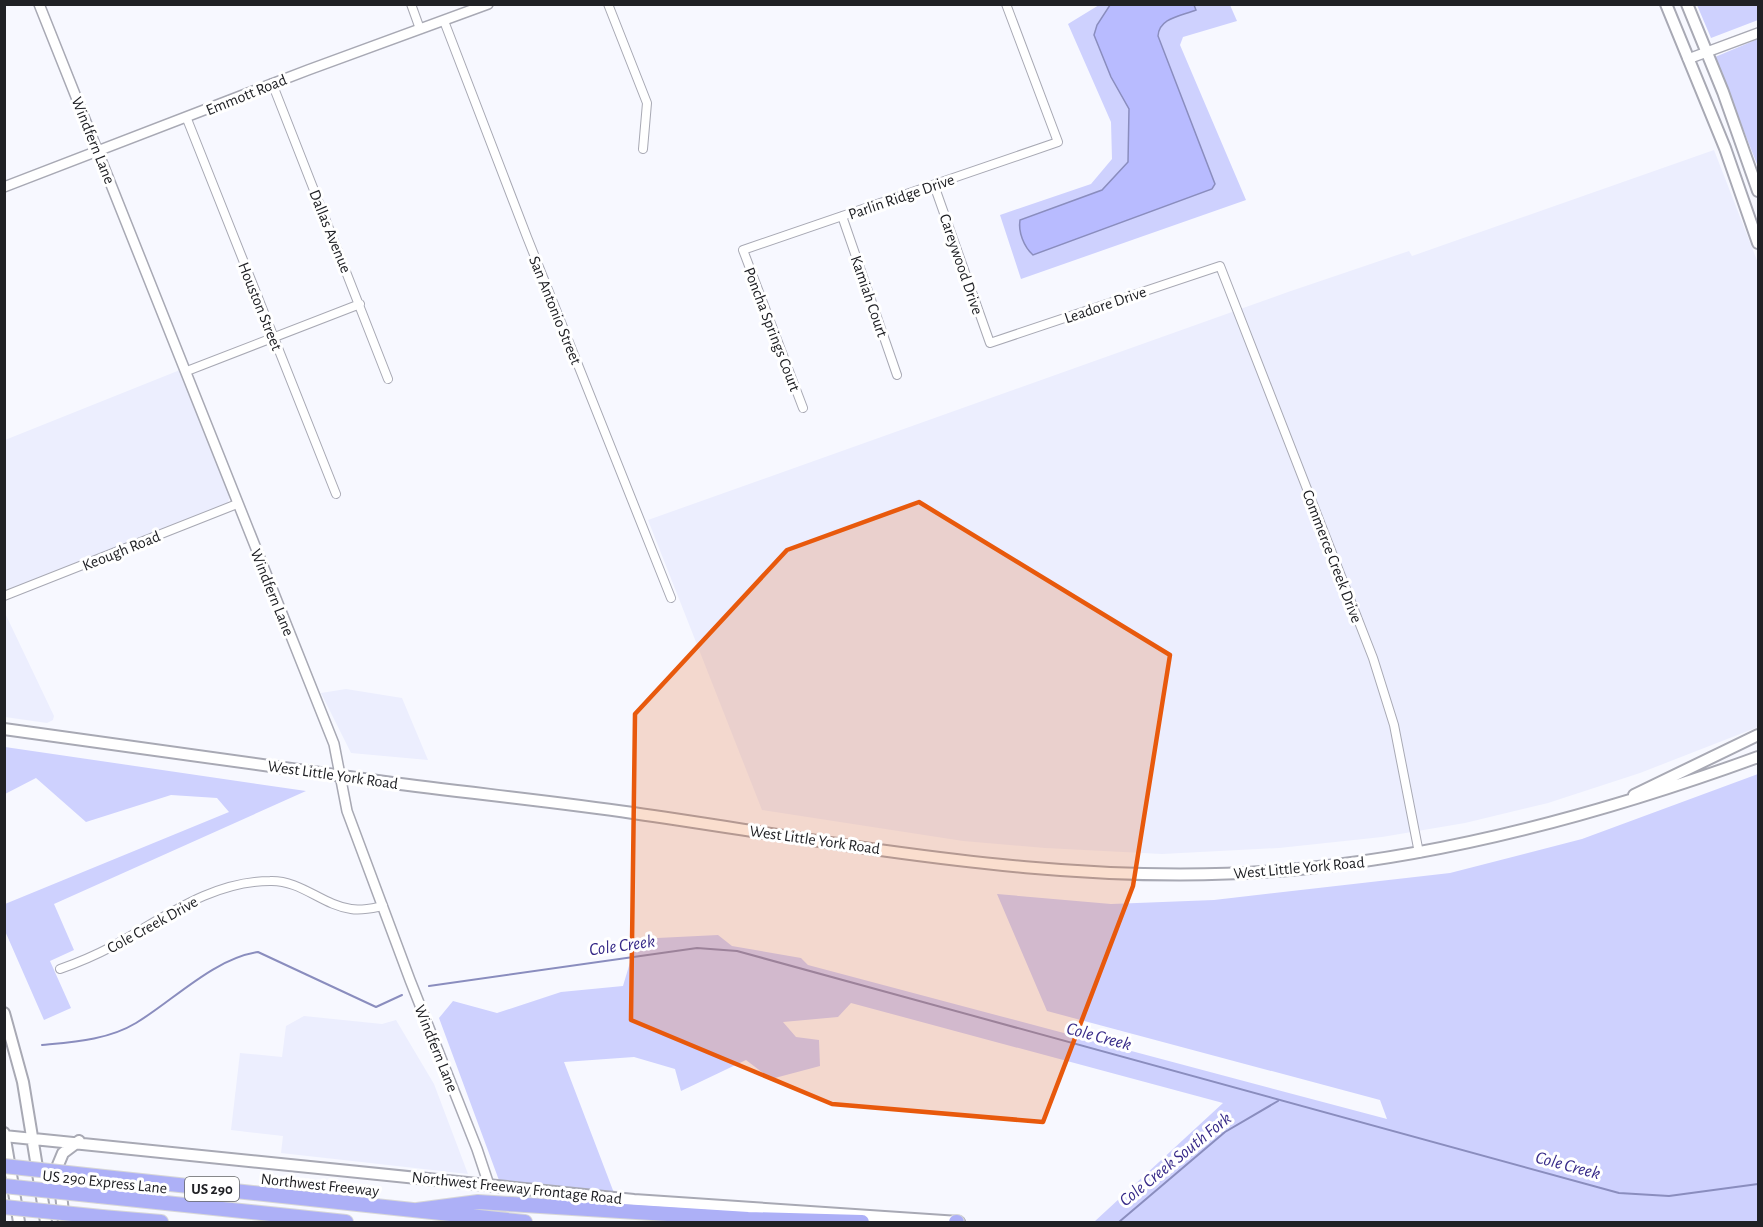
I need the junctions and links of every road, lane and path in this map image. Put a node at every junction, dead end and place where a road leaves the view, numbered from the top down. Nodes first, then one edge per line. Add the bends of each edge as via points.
1 (39, 4) edge
2 (411, 4) edge
3 (488, 4) edge
4 (608, 4) edge
5 (1006, 4) edge
6 (1666, 4) edge
7 (1687, 4) edge
8 (444, 21) junction
9 (420, 29) junction
10 (1758, 33) edge
11 (1708, 52) junction
12 (1688, 59) junction
13 (272, 83) junction
14 (187, 118) junction
15 (643, 149) dead end
16 (99, 152) junction
17 (1747, 159) junction
18 (1731, 166) junction
19 (934, 185) junction
20 (4, 187) edge
21 (1758, 191) edge
22 (842, 216) junction
23 (1758, 243) edge
24 (743, 250) joint
25 (1220, 266) joint
26 (360, 304) junction
27 (273, 336) junction
28 (990, 343) joint
29 (187, 372) junction
30 (897, 375) dead end
31 (388, 379) dead end
32 (803, 408) dead end
33 (336, 494) dead end
34 (237, 504) junction
35 (4, 596) edge
36 (672, 598) dead end
37 (4, 729) edge
38 (1758, 735) edge
39 (1758, 757) edge
40 (339, 775) junction
41 (1623, 801) junction
42 (1419, 853) junction
43 (383, 906) junction
44 (60, 969) dead end
45 (4, 1013) edge
46 (5, 1135) edge
47 (32, 1138) junction
48 (79, 1141) junction
49 (4, 1166) edge
50 (489, 1185) junction
51 (4, 1186) edge
52 (4, 1207) edge
53 (417, 1210) junction
54 (19, 1222) edge
55 (46, 1222) edge
56 (64, 1222) edge
57 (161, 1222) edge
58 (345, 1222) edge
59 (525, 1222) edge
60 (862, 1222) edge
61 (957, 1222) edge

1 - 16 street, Windfern Lane
2 - 9 street
3 - 8 street, Emmott Road
4 - 15 street via 647,103
5 - 19 street, Parlin Ridge Drive via 1058,142
6 - 12 main road
7 - 11 main road
8 - 9 street, Emmott Road
8 - 36 street, San Antonio Street
9 - 13 street, Emmott Road
10 - 11 street
11 - 12 street
11 - 17 main road
12 - 18 main road
13 - 14 street, Emmott Road
13 - 26 street, Dallas Avenue
14 - 16 street, Emmott Road
14 - 27 street, Houston Street
16 - 20 street, Emmott Road
16 - 29 street, Windfern Lane
17 - 18 main road
17 - 21 main road
18 - 23 main road
19 - 22 street, Parlin Ridge Drive
19 - 28 street, Careywood Drive
22 - 24 street, Parlin Ridge Drive
22 - 30 street, Kamiah Court
24 - 32 street, Poncha Springs Court
25 - 28 street, Leadore Drive
25 - 42 street, Commerce Creek Drive via 1373,658 1394,725
26 - 27 street
26 - 31 street, Dallas Avenue
27 - 29 street
27 - 33 street, Houston Street
29 - 34 street, Windfern Lane
34 - 35 street, Keough Road
34 - 40 street, Windfern Lane via 334,744
37 - 40 main road, West Little York Road
38 - 41 main road, West Little York Road
39 - 41 main road, West Little York Road
40 - 42 main road, West Little York Road via 1086,872 1221,874 1307,868
40 - 43 street, Windfern Lane via 347,811
41 - 42 main road, West Little York Road via 1551,823
43 - 44 street, Cole Creek Drive via 345,908 281,881 240,884 189,903 109,948
43 - 50 street, Windfern Lane
45 - 47 main road via 23,1082
46 - 47 main road, Northwest Freeway Frontage Road
46 - 54 main road
47 - 48 main road, Northwest Freeway Frontage Road
47 - 55 main road
48 - 50 main road, Northwest Freeway Frontage Road
48 - 56 main road via 63,1153 58,1165
49 - 53 highway, Northwest Freeway / US 290, bridge
50 - 61 main road, Northwest Freeway Frontage Road
51 - 58 highway, US 290 Express Lane, bridge
52 - 57 highway, bridge
53 - 59 highway, Northwest Freeway / US 290
53 - 60 highway via 478,1202

